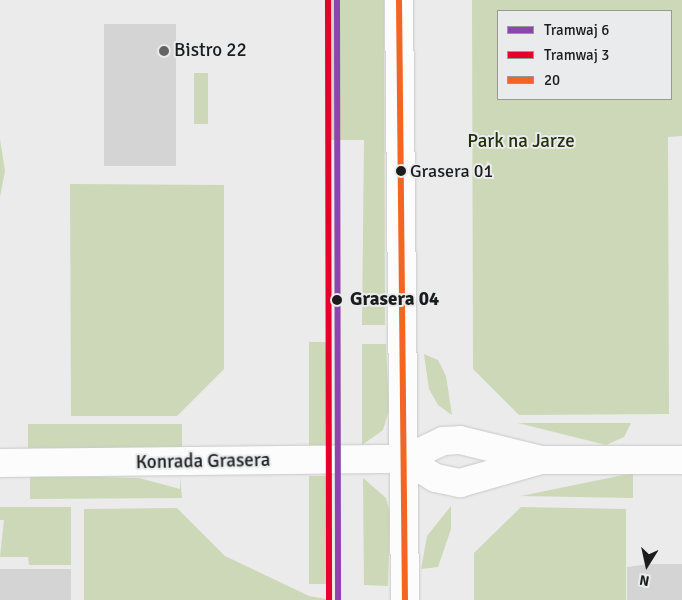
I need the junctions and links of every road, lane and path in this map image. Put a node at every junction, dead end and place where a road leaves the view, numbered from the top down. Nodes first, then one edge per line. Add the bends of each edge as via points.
1 (399, 0) edge
2 (405, 460) junction
3 (540, 460) junction
4 (682, 460) edge
5 (0, 462) edge
6 (406, 600) edge

1 - 2 street
2 - 3 street, Konrada Grasera via 443,440 460,440
2 - 3 street, Konrada Grasera via 436,478 460,483
2 - 5 street, Konrada Grasera
2 - 6 street
3 - 4 street, Konrada Grasera

